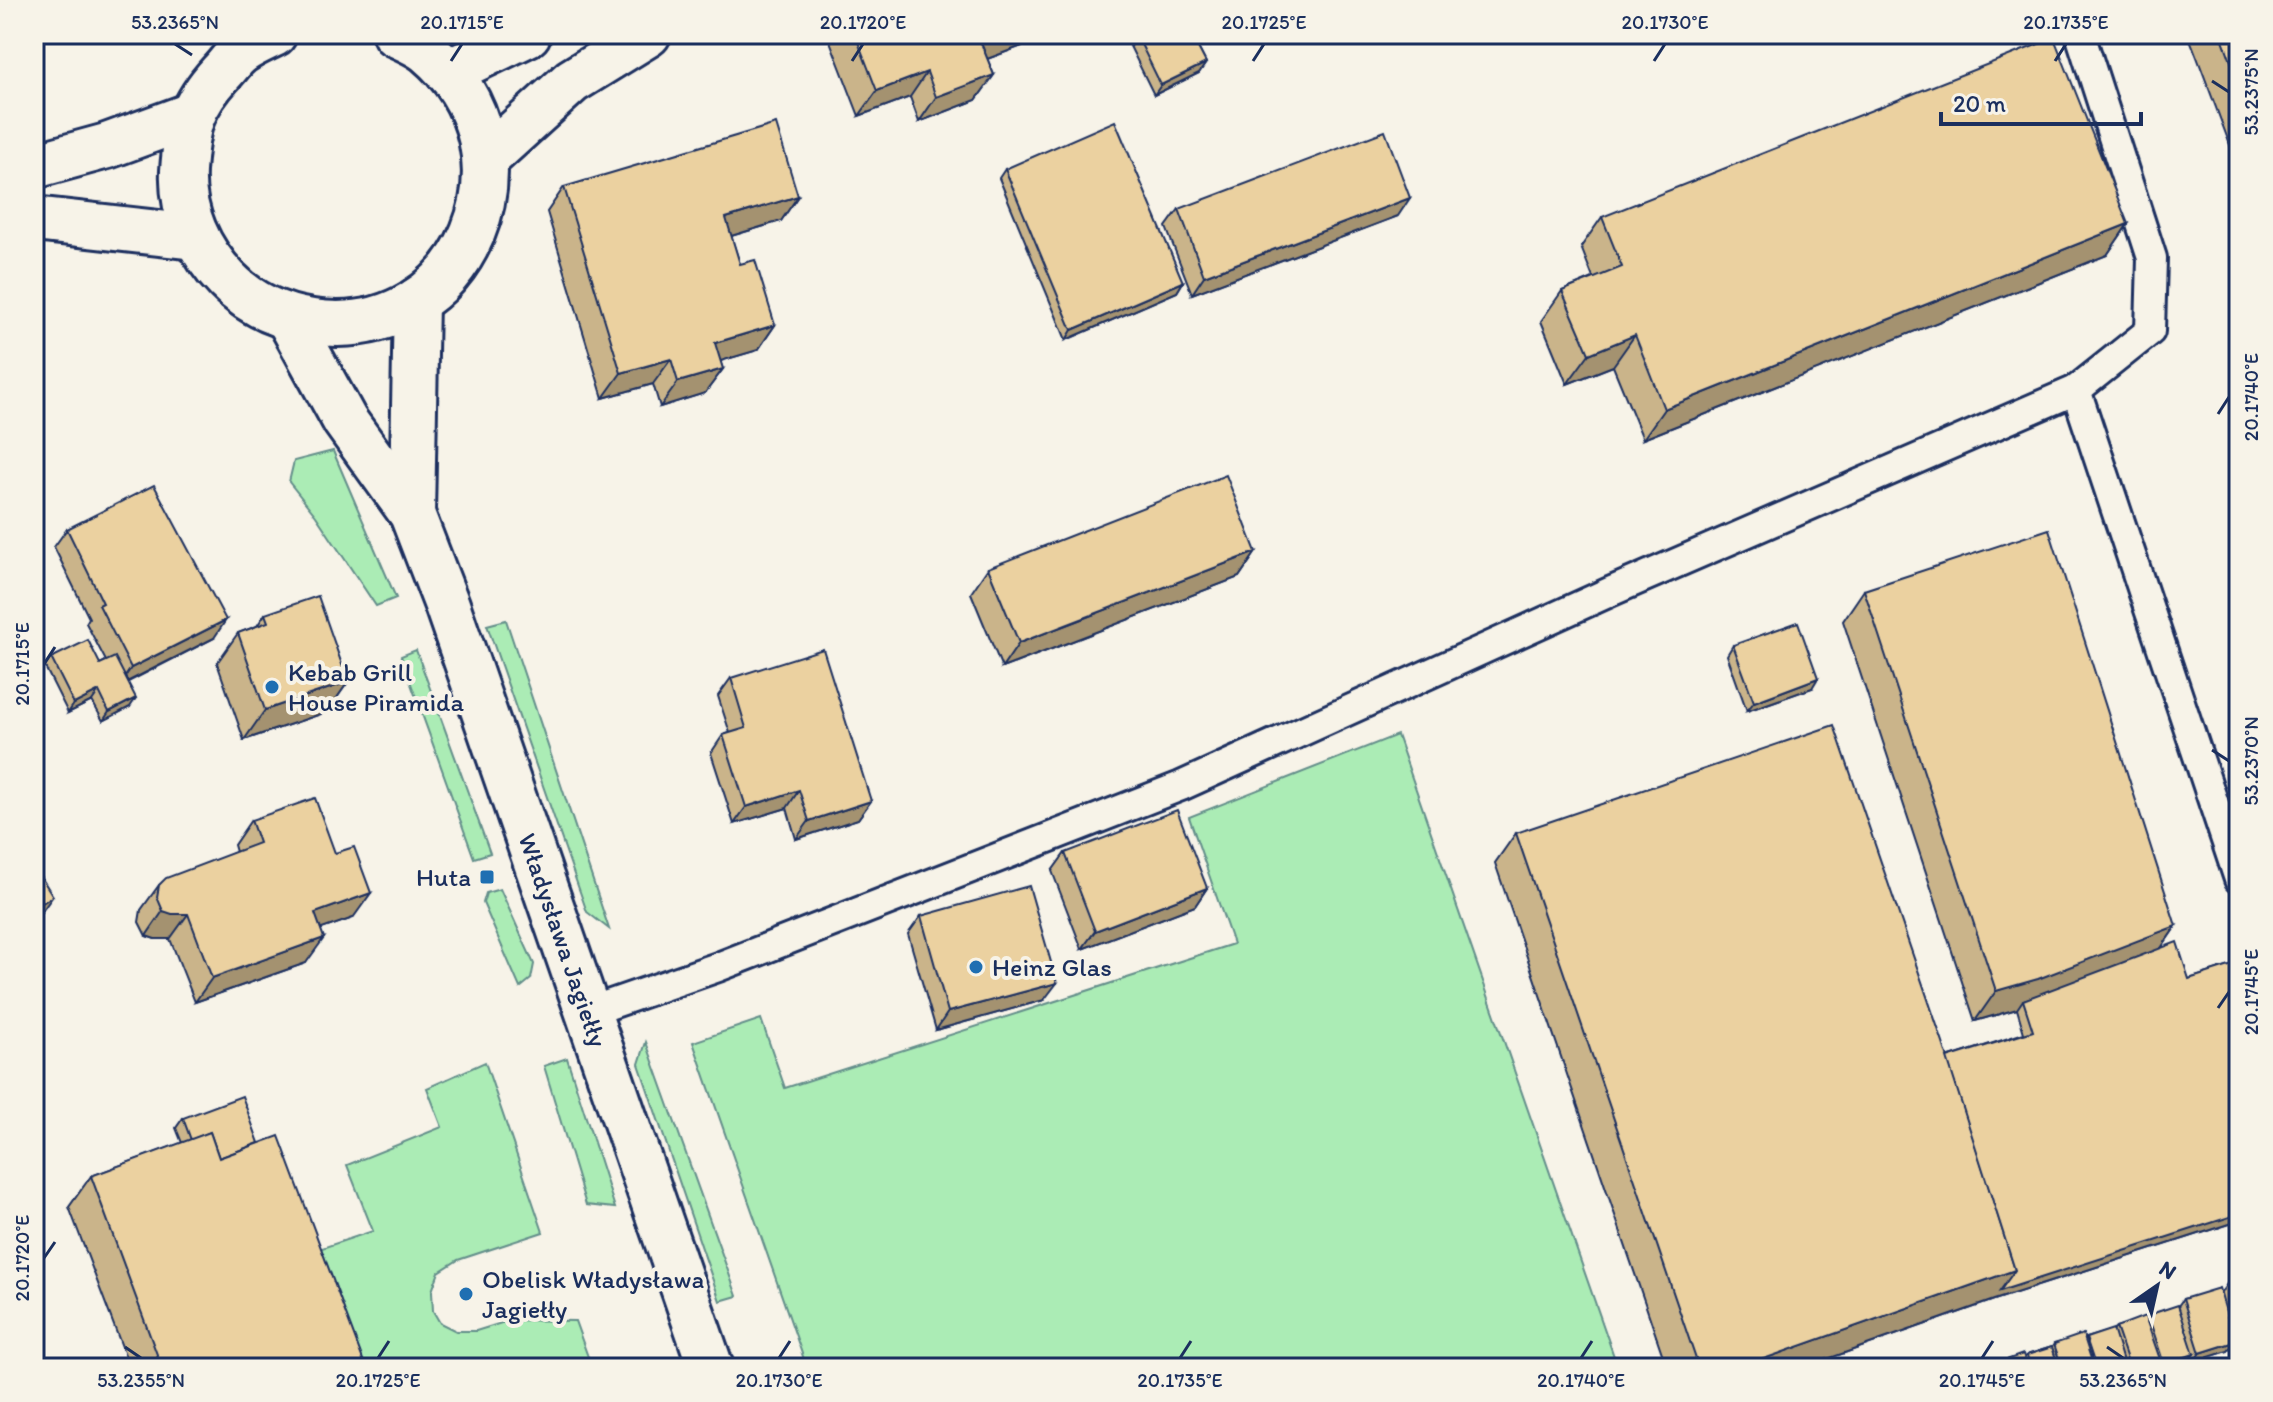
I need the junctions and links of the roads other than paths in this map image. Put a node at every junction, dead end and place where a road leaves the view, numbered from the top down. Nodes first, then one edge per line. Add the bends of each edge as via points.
1 (274, 34) edge
2 (528, 34) edge
3 (648, 34) edge
4 (2080, 34) edge
5 (425, 47) edge
6 (192, 115) junction
7 (486, 159) junction
8 (34, 166) edge
9 (34, 219) edge
10 (195, 237) junction
11 (416, 301) junction
12 (289, 319) junction
13 (2076, 390) junction
14 (412, 514) junction
15 (2239, 879) edge
16 (588, 1012) junction
17 (711, 1368) edge

1 - 6 main road via 240,52 206,89
2 - 5 main road
3 - 7 main road via 572,81
4 - 13 lane via 2152,258 2150,331
5 - 7 main road via 474,112
6 - 8 main road
6 - 10 main road via 182,186
7 - 11 main road via 484,200 471,240 448,275
9 - 10 main road
10 - 12 main road via 233,286
11 - 12 main road via 376,320 332,325
11 - 14 main road, Władysława Jagiełły
12 - 14 main road, Władysława Jagiełły via 345,421
13 - 15 lane
13 - 16 lane via 1181,786 718,967
14 - 16 main road, Władysława Jagiełły
16 - 17 main road, Władysława Jagiełły

